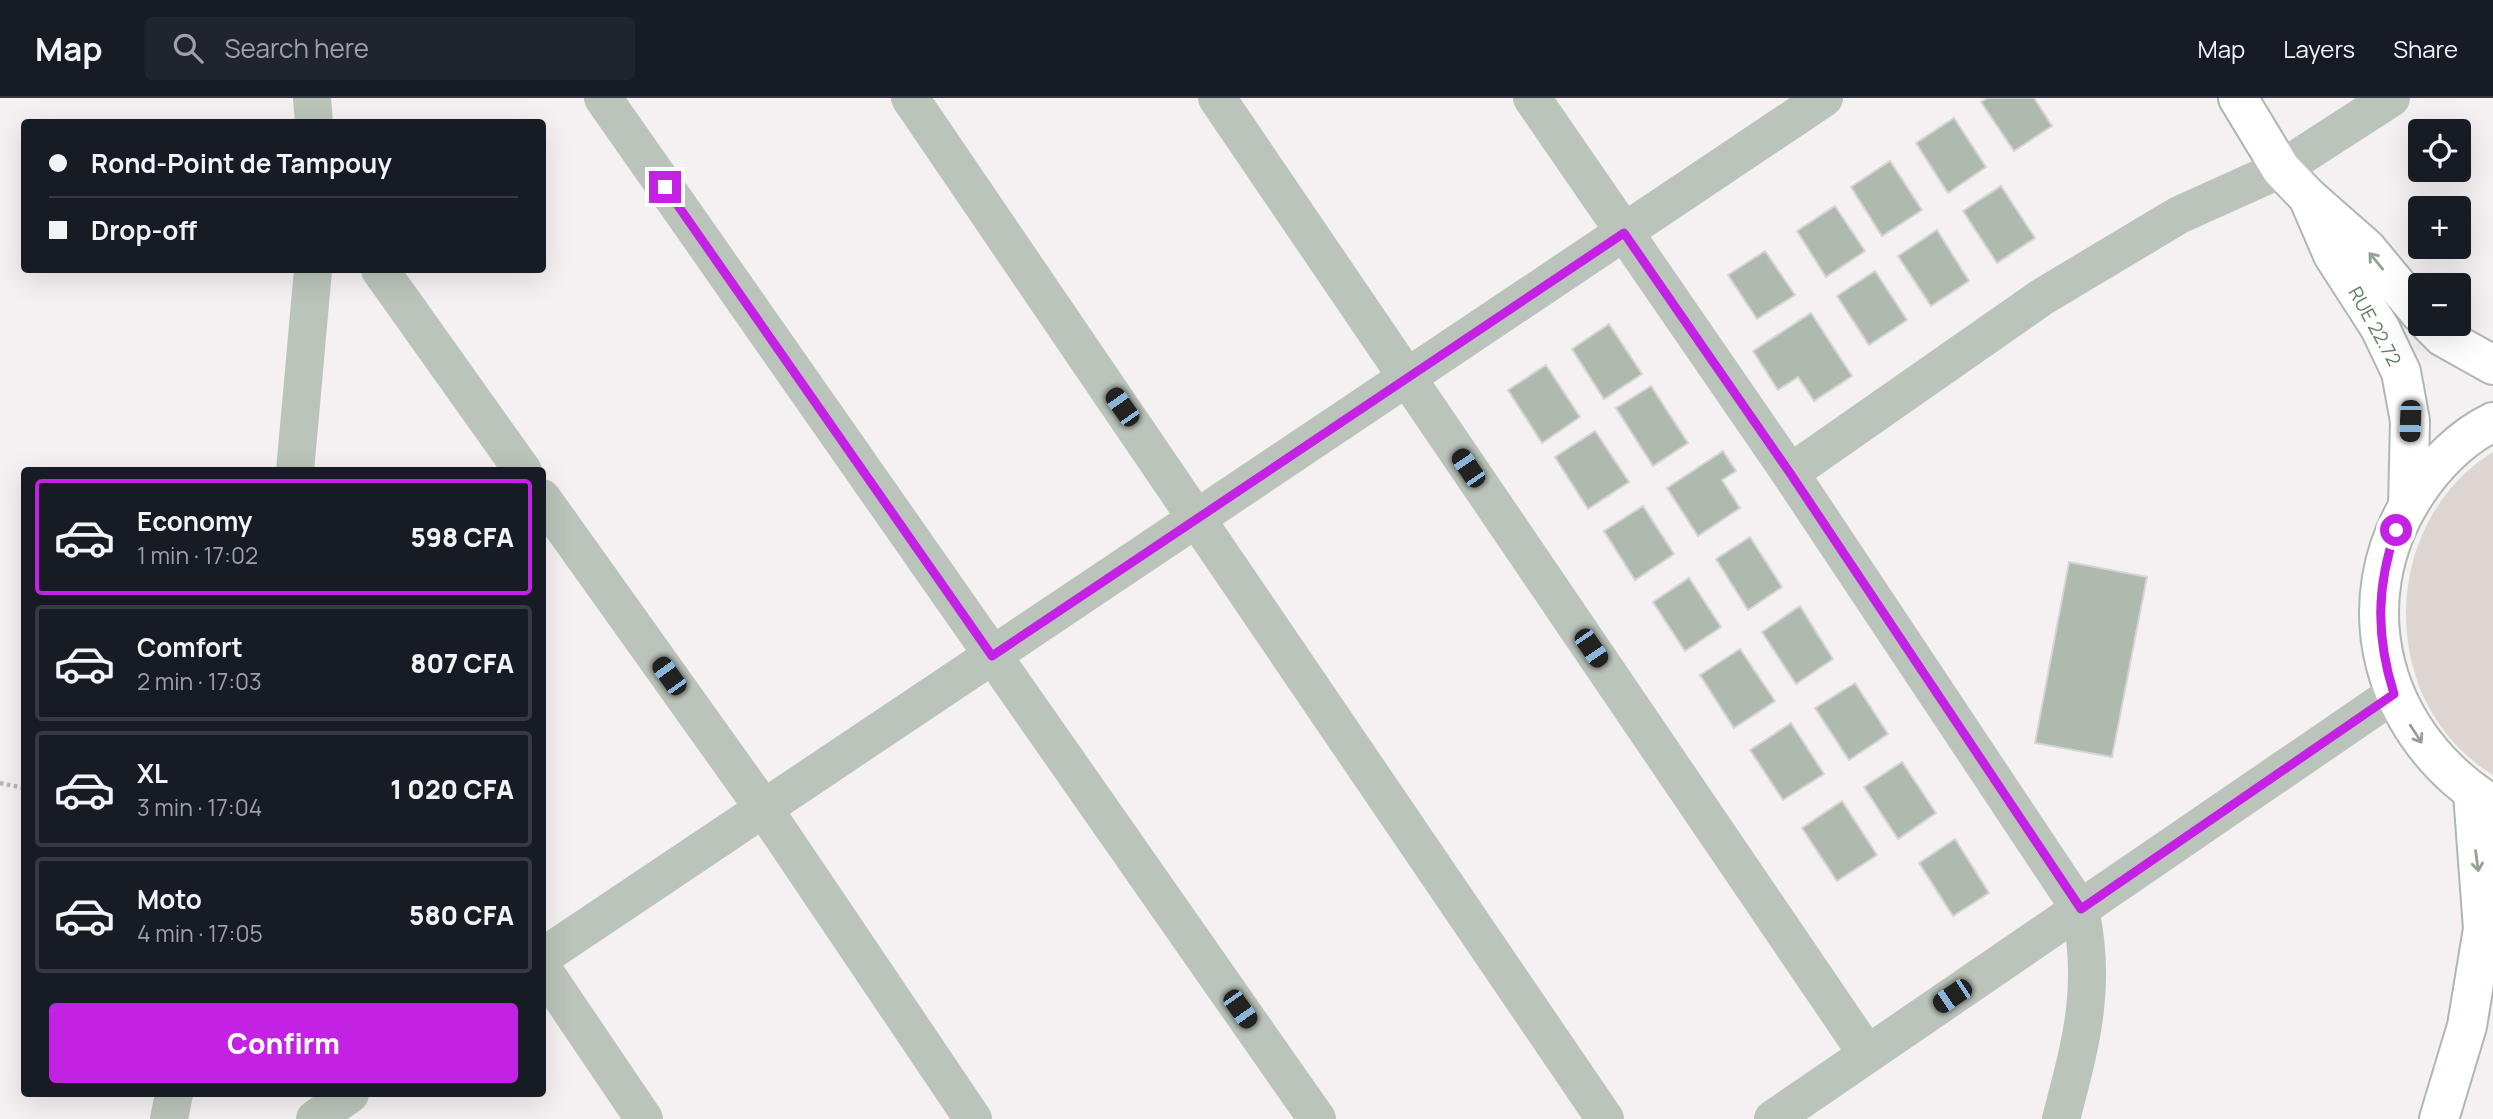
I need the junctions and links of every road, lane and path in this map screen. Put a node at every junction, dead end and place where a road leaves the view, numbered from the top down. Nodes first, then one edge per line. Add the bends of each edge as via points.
1 (312, 98) edge
2 (603, 98) edge
3 (910, 98) edge
4 (1217, 98) edge
5 (1532, 98) edge
6 (1824, 98) edge
7 (2238, 98) edge
8 (2391, 98) edge
9 (314, 119) edge
10 (2281, 169) junction
11 (2308, 197) junction
12 (1624, 233) junction
13 (313, 273) edge
14 (382, 273) edge
15 (2408, 299) edge
16 (2442, 336) edge
17 (2493, 365) edge
18 (1407, 377) junction
19 (2493, 422) edge
20 (295, 467) edge
21 (520, 467) edge
22 (1790, 473) junction
23 (546, 504) edge
24 (2408, 505) junction
25 (1198, 518) junction
26 (992, 656) junction
27 (2394, 694) junction
28 (0, 783) edge
29 (21, 787) edge
30 (2483, 799) edge
31 (764, 809) junction
32 (2081, 909) junction
33 (546, 954) edge
34 (2493, 973) edge
35 (546, 974) edge
36 (2467, 1026) junction
37 (1867, 1054) junction
38 (173, 1097) edge
39 (346, 1097) edge
40 (1790, 1114) edge
41 (169, 1119) edge
42 (315, 1119) edge
43 (644, 1119) edge
44 (973, 1119) edge
45 (1317, 1119) edge
46 (1605, 1119) edge
47 (2061, 1119) edge
48 (2439, 1119) edge

1 - 9 street
2 - 26 street
3 - 25 street
4 - 18 street
5 - 12 street
6 - 12 street
7 - 10 street, RUE 22.72
8 - 10 street
10 - 11 street, RUE 22.72
10 - 22 street via 2179,215 2042,297
15 -> 11 street, RUE 22.72 via 2366,248
11 - 24 street, RUE 22.72 via 2333,255 2380,328 2401,372 2410,421
12 - 18 street
12 - 22 street
13 - 20 street
14 - 21 street
16 - 17 street
18 - 25 street
18 - 37 street
19 - 24 street via 2443,459
22 - 32 street
23 - 31 street
24 - 27 street via 2381,584 2380,640
25 - 26 street
25 - 46 street
26 - 31 street
26 - 45 street
27 -> 30 street via 2426,749
27 - 32 street
28 - 29 path
30 -> 36 street via 2483,929
31 - 33 street
31 - 44 street
32 - 37 street
32 - 47 street via 2090,982 2087,1015
34 - 36 street
35 - 43 street
36 - 48 street
37 - 40 street
38 - 41 street
39 - 42 street

